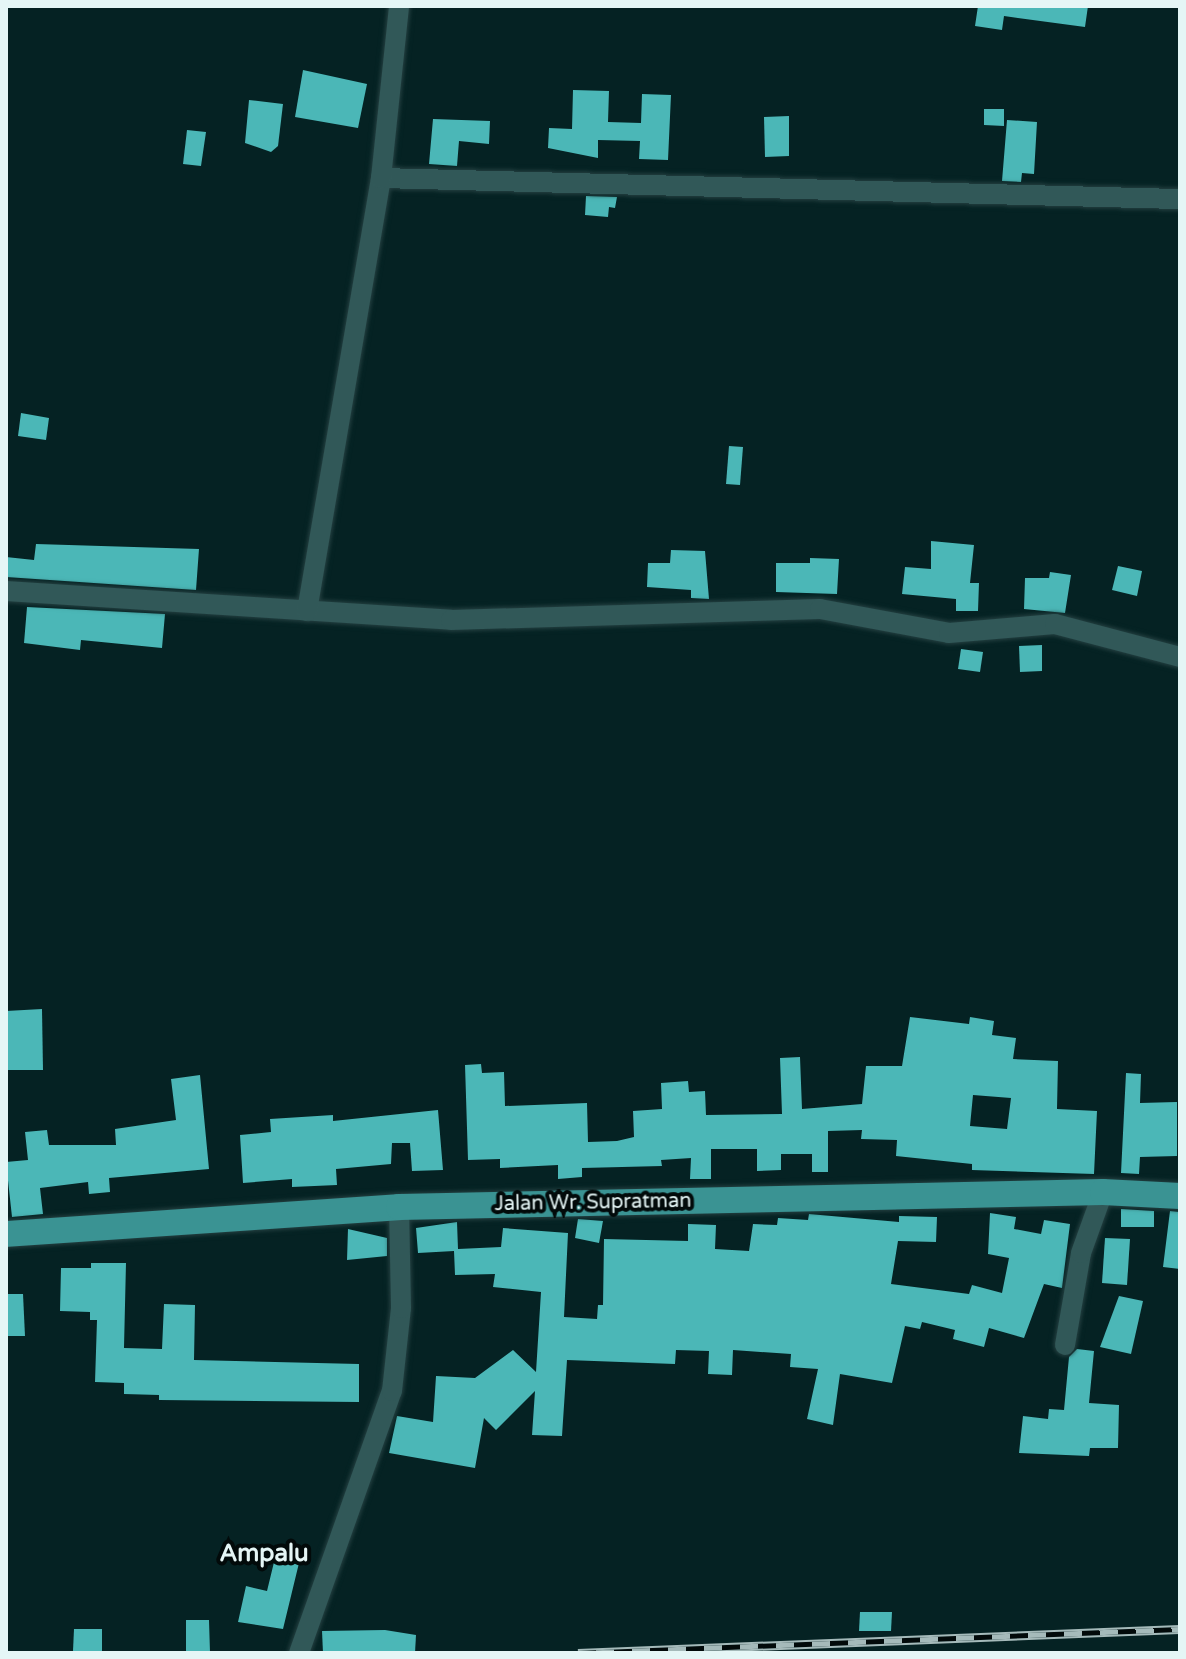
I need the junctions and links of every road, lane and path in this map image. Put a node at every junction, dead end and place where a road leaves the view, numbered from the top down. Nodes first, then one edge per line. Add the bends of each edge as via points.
1 (399, 6) edge
2 (381, 178) junction
3 (1180, 199) edge
4 (6, 591) edge
5 (307, 611) junction
6 (1180, 657) edge
7 (1103, 1192) junction
8 (1180, 1196) edge
9 (399, 1207) junction
10 (6, 1234) edge
11 (1065, 1345) dead end
12 (299, 1653) edge

1 - 2 street
2 - 3 street
2 - 5 street
4 - 5 street
5 - 6 street via 451,620 820,609 949,633 1055,624
7 - 8 main road, Jalan Wr. Supratman
7 - 9 main road, Jalan Wr. Supratman
7 - 11 street via 1081,1253
9 - 10 main road, Jalan Wr. Supratman
9 - 12 street via 401,1308 392,1391

